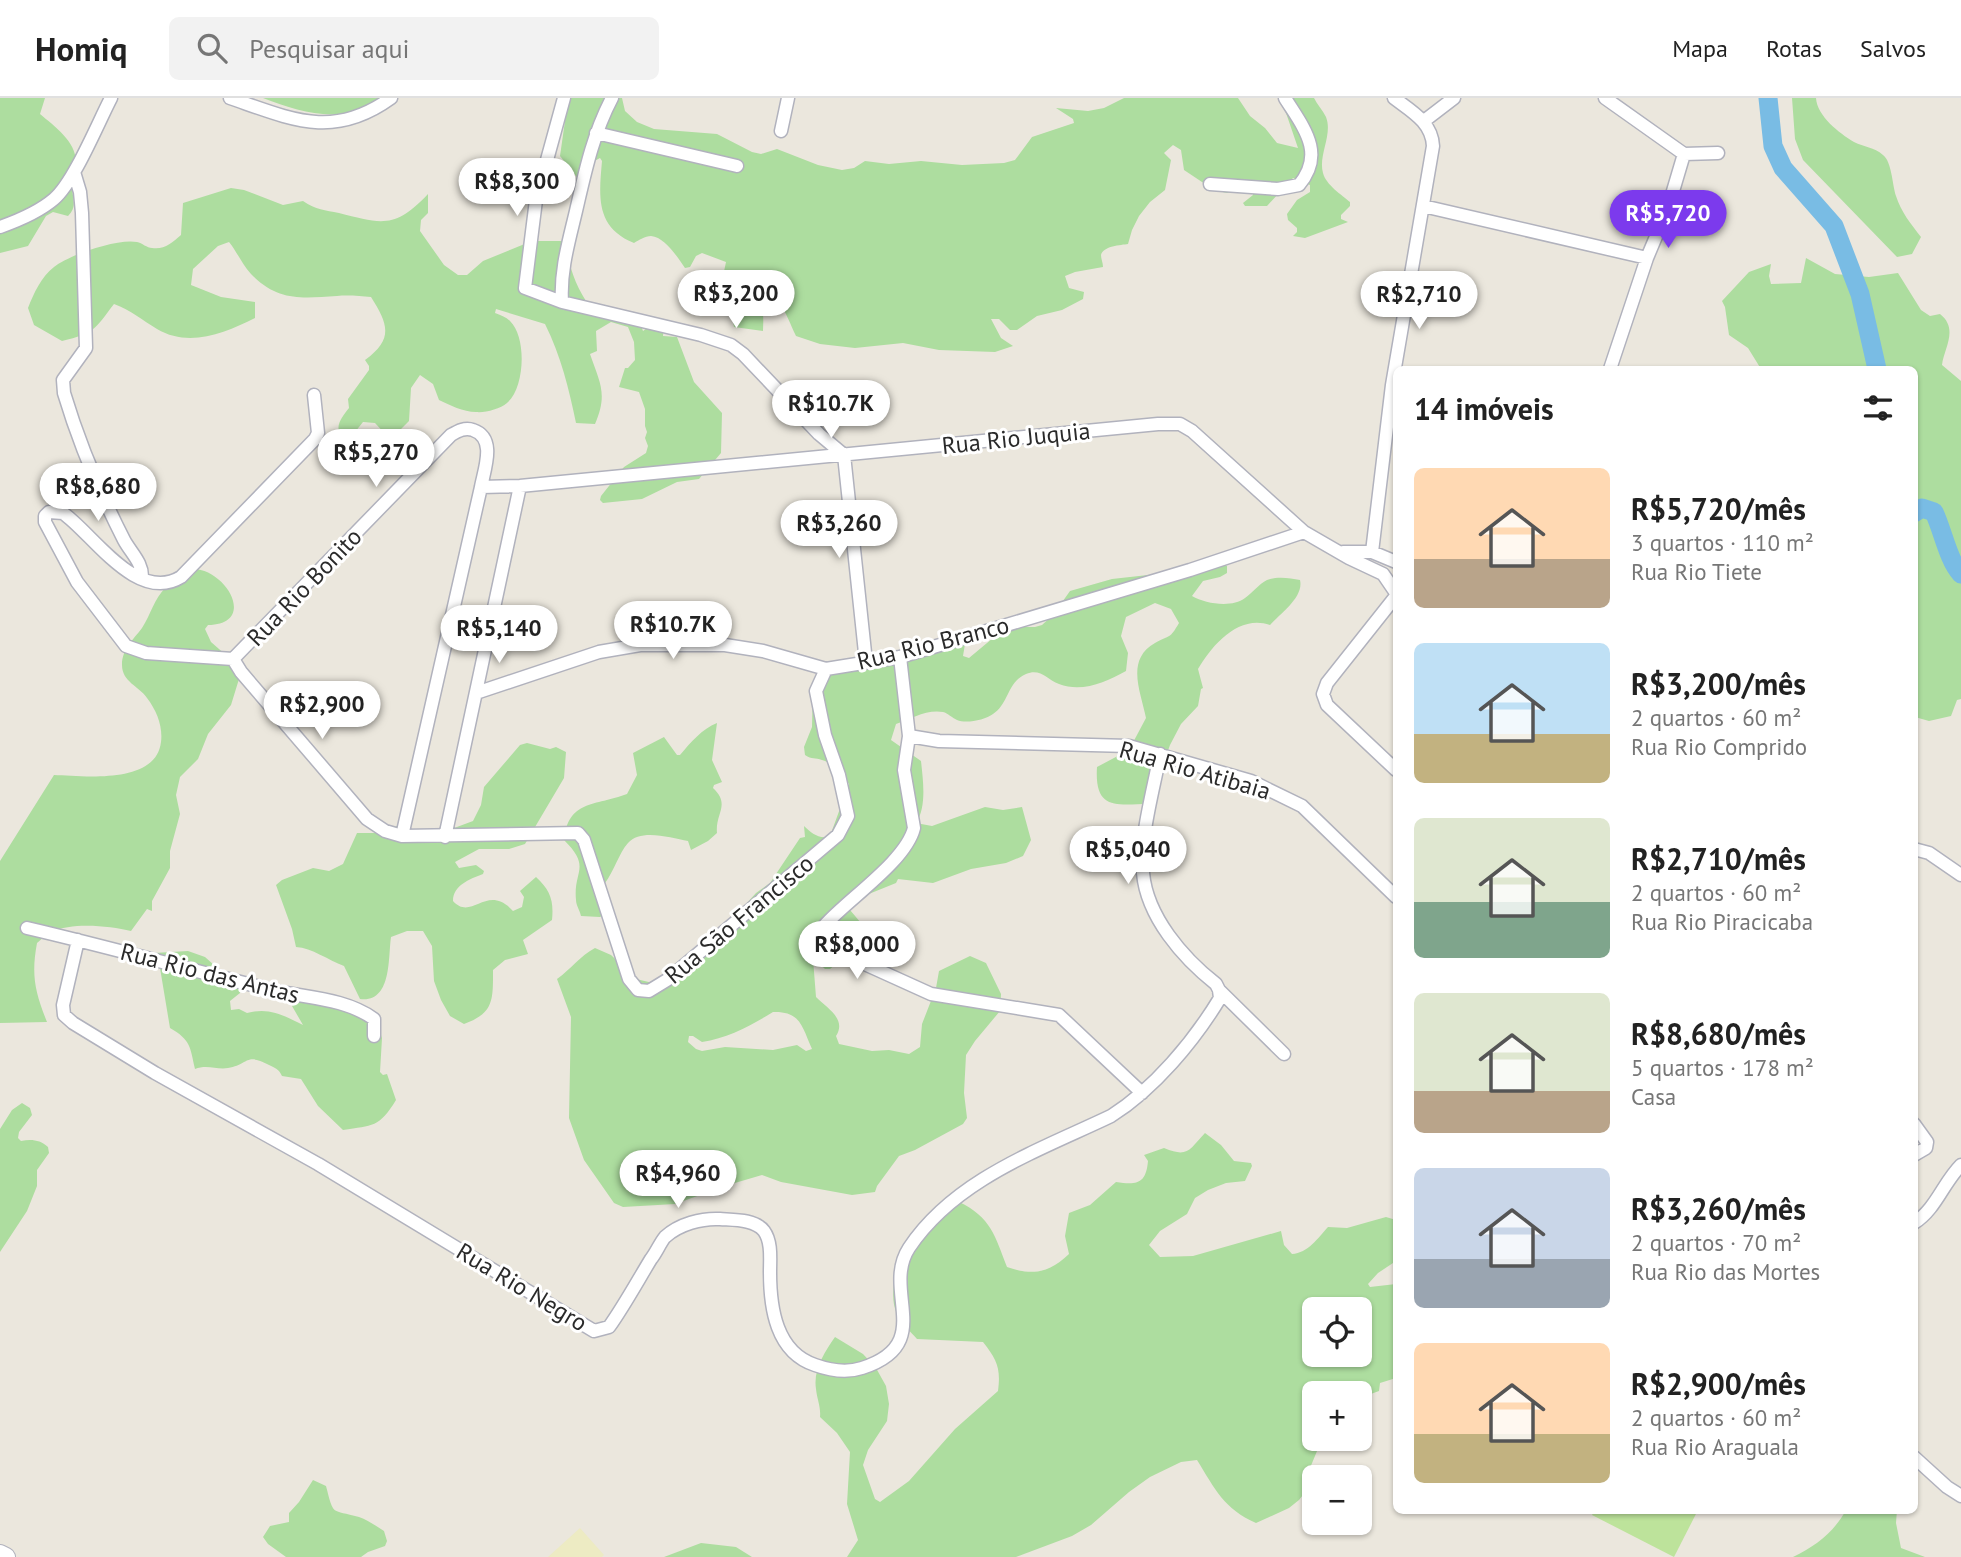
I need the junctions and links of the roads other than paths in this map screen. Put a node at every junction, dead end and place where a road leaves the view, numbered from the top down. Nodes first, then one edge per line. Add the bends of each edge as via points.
1 (111, 98) edge
2 (230, 98) edge
3 (391, 98) edge
4 (564, 98) edge
5 (612, 98) edge
6 (788, 98) edge
7 (1286, 98) edge
8 (1394, 98) edge
9 (1454, 98) edge
10 (1605, 98) edge
11 (1424, 121) junction
12 (781, 131) dead end
13 (596, 132) junction
14 (1718, 153) dead end
15 (1684, 154) junction
16 (737, 166) dead end
17 (74, 173) junction
18 (1210, 184) dead end
19 (1423, 206) junction
20 (0, 227) edge
21 (1647, 258) junction
22 (561, 296) junction
23 (1397, 366) edge
24 (1611, 366) edge
25 (1393, 393) edge
26 (314, 395) dead end
27 (844, 455) junction
28 (520, 486) junction
29 (481, 488) junction
30 (1304, 532) junction
31 (1339, 552) junction
32 (1372, 552) junction
33 (1393, 562) edge
34 (1393, 565) edge
35 (1382, 574) junction
36 (142, 578) junction
37 (1393, 590) edge
38 (1393, 599) edge
39 (900, 657) junction
40 (233, 659) junction
41 (866, 662) junction
42 (826, 669) junction
43 (475, 692) junction
44 (909, 736) junction
45 (1160, 754) junction
46 (1393, 767) edge
47 (402, 836) junction
48 (445, 837) junction
49 (1918, 850) edge
50 (1961, 875) edge
51 (1393, 894) edge
52 (27, 929) dead end
53 (78, 940) junction
54 (1219, 990) junction
55 (374, 1036) dead end
56 (1284, 1054) dead end
57 (1142, 1093) junction
58 (1918, 1130) edge
59 (1918, 1153) edge
60 (1961, 1166) edge
61 (1918, 1220) edge
62 (1918, 1461) edge
63 (1961, 1496) edge
64 (0, 1554) edge
65 (6, 1557) edge

1 - 17 street
2 - 3 street via 319,123 365,114
4 - 22 street via 536,200 525,288
5 - 13 street
6 - 12 street
7 - 18 street via 1305,129 1312,152 1312,165 1299,185 1278,189
8 - 11 street
9 - 11 street
10 - 15 street
11 - 19 street via 1433,146
13 - 16 street
13 - 22 street via 562,271
14 - 15 street
15 - 21 street
17 - 20 street via 55,199
17 - 36 street via 82,213 86,348 63,380 64,393 106,501 141,565
19 - 21 street
19 - 23 street
21 - 24 street
22 - 27 street via 731,345
25 - 32 street
26 - 36 street via 315,439 181,577 154,583
27 - 28 street, Rua Rio Juquia
27 - 30 street, Rua Rio Juquia via 1181,424
27 - 41 street
28 - 29 street, Rua Rio Juquia
28 - 43 street
29 - 40 street, Rua Rio Bonito via 487,443 477,431 458,431
29 - 47 street
30 - 31 street, Rua Rio Juquia
30 - 39 street, Rua Rio Branco
31 - 32 street, Rua Rio Juquia
31 - 35 street, Rua Rio Juquia
32 - 33 street
34 - 35 street
35 - 37 street
36 - 40 street, Rua Rio Bonito via 103,552 63,513 53,511 45,516 48,531 77,582 126,646 135,651
38 - 46 street via 1323,694 1327,705
39 - 41 street, Rua Rio Branco
39 - 44 street
40 - 47 street via 367,819
41 - 42 street, Rua Rio Branco
42 - 43 street, Rua Rio Branco via 725,645 640,645 599,652
42 - 48 street, Rua São Francisco via 816,691 848,816 838,835 649,991 638,990 629,979 578,833
43 - 48 street
44 - 45 street, Rua Rio Atibaia via 939,741 1129,746
44 - 57 street via 904,770 912,835 897,857 825,925 827,944 847,958 931,994 1059,1015
45 - 51 street, Rua Rio Atibaia via 1251,781 1302,806
45 - 54 street via 1142,872 1168,933
47 - 48 street, Rua São Francisco
49 - 50 street
52 - 53 street, Rua Rio das Antas
53 - 55 street, Rua Rio das Antas via 343,1004 374,1019
53 - 57 street, Rua Rio Negro via 63,1005 64,1015 73,1023 594,1331 609,1327 665,1237 708,1219 758,1225 770,1248 770,1289 779,1333 791,1351 822,1368 862,1368 889,1355 900,1343 904,1259 916,1239 957,1199 1010,1163 1111,1116
54 - 56 street
54 - 57 street, Rua Rio Negro via 1220,998 1207,1020
58 - 59 street via 1927,1142
60 - 61 street
62 - 63 street
64 - 65 main road

